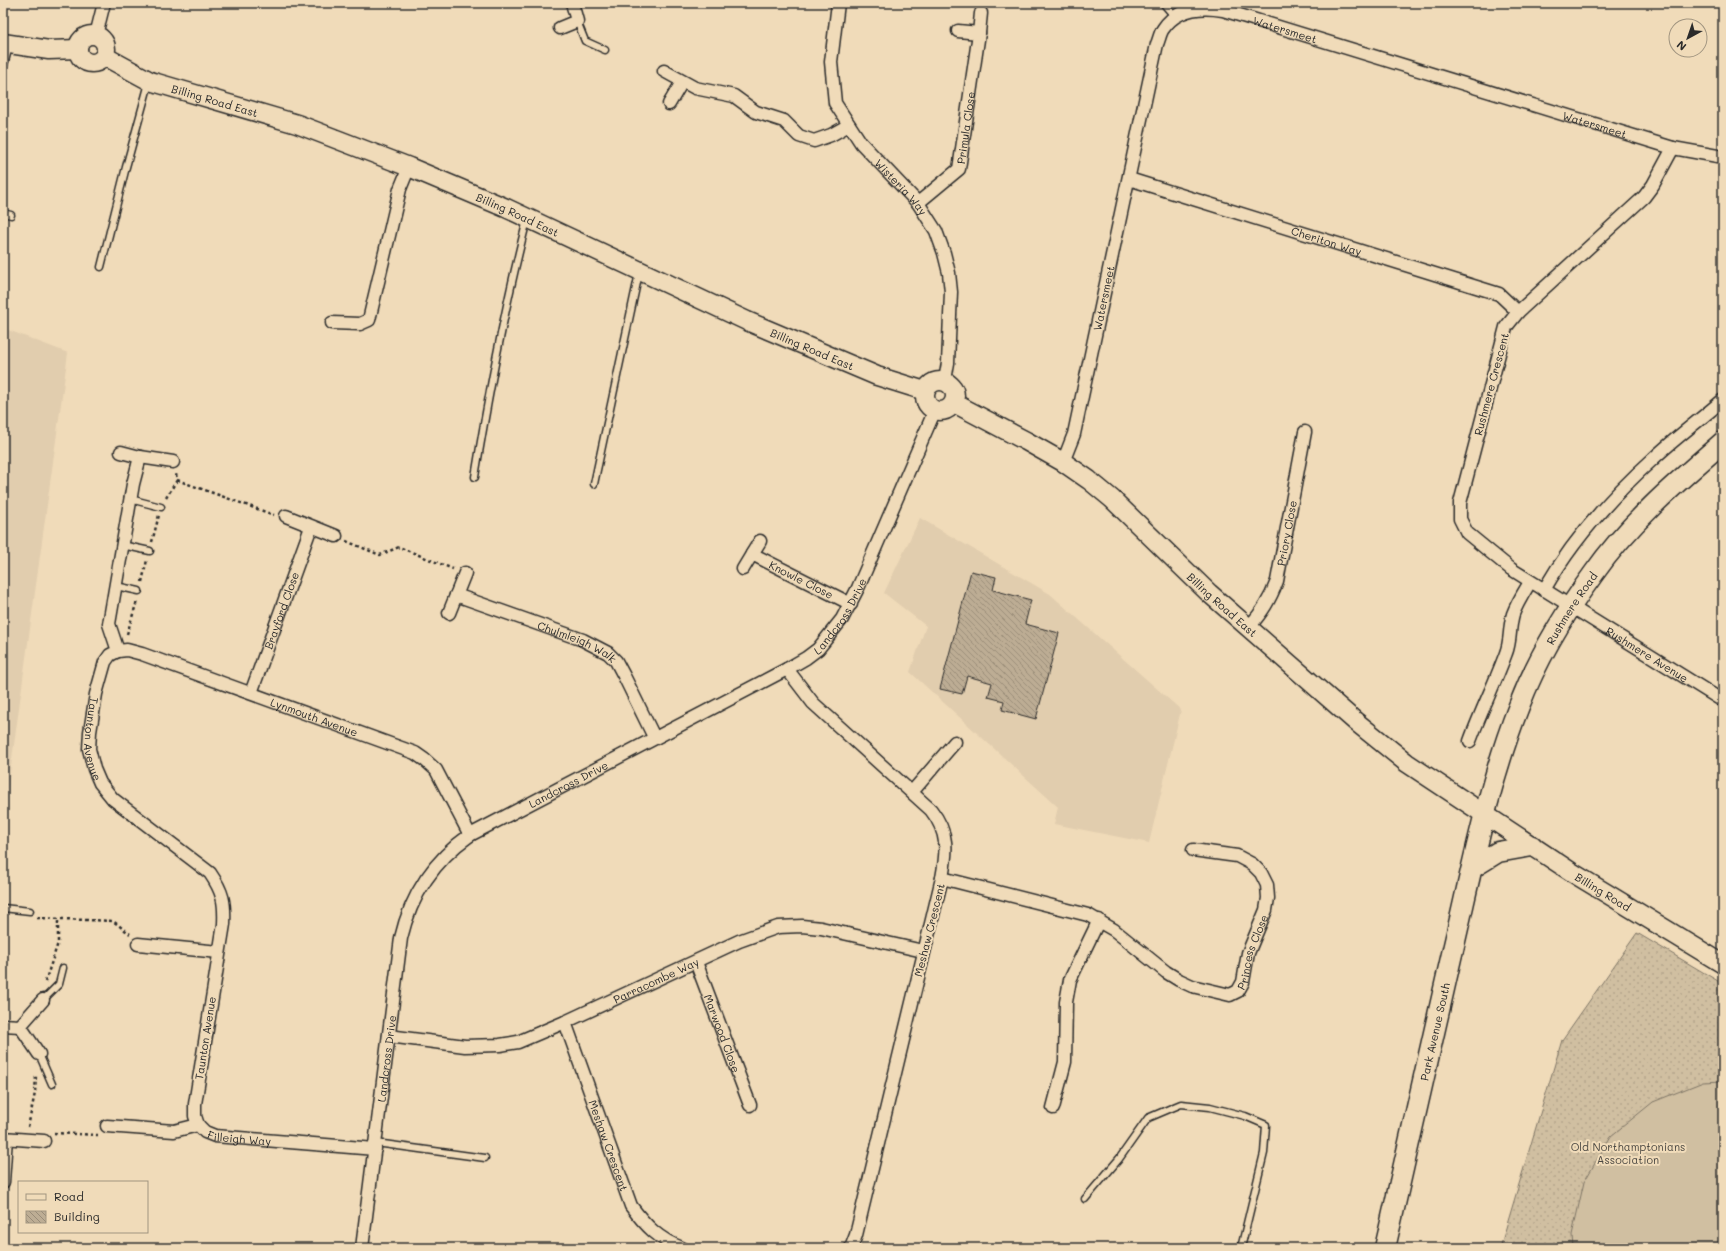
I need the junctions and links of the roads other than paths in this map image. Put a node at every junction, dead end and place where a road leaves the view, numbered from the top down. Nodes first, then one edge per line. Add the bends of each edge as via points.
1 (104, 3) edge
2 (572, 3) edge
3 (838, 3) edge
4 (1163, 3) edge
5 (981, 13) dead end
6 (1175, 17) junction
7 (577, 21) junction
8 (560, 28) dead end
9 (958, 31) dead end
10 (980, 34) junction
11 (96, 35) junction
12 (6, 44) edge
13 (78, 50) junction
14 (605, 50) dead end
15 (104, 56) junction
16 (3, 69) edge
17 (664, 71) dead end
18 (150, 81) junction
19 (682, 82) junction
20 (669, 104) dead end
21 (849, 125) junction
22 (1672, 148) junction
23 (1723, 157) edge
24 (409, 167) junction
25 (1129, 179) junction
26 (918, 203) junction
27 (3, 213) edge
28 (11, 215) dead end
29 (528, 219) junction
30 (101, 267) dead end
31 (640, 272) junction
32 (1518, 312) junction
33 (332, 323) dead end
34 (945, 380) junction
35 (925, 391) junction
36 (1723, 400) edge
37 (954, 403) junction
38 (934, 410) junction
39 (1305, 432) dead end
40 (1723, 442) edge
41 (121, 452) dead end
42 (140, 457) junction
43 (173, 462) dead end
44 (1063, 462) junction
45 (475, 477) dead end
46 (594, 484) dead end
47 (130, 500) junction
48 (161, 507) dead end
49 (286, 516) road end
50 (311, 527) junction
51 (336, 536) road end
52 (760, 541) dead end
53 (122, 545) junction
54 (150, 551) dead end
55 (752, 554) junction
56 (743, 569) dead end
57 (465, 573) road end
58 (1530, 582) junction
59 (116, 586) junction
60 (1544, 590) junction
61 (139, 591) dead end
62 (456, 595) junction
63 (851, 604) junction
64 (1571, 607) junction
65 (449, 613) dead end
66 (1249, 627) junction
67 (118, 651) junction
68 (787, 669) junction
69 (251, 693) junction
70 (1723, 701) edge
71 (654, 737) junction
72 (1470, 741) dead end
73 (955, 742) dead end
74 (912, 792) junction
75 (1485, 816) junction
76 (470, 835) junction
77 (1532, 846) junction
78 (1193, 850) dead end
79 (1472, 868) junction
80 (942, 878) junction
81 (3, 908) edge
82 (30, 911) dead end
83 (1099, 920) junction
84 (138, 944) road end
85 (924, 951) junction
86 (219, 952) junction
87 (696, 962) junction
88 (1723, 964) edge
89 (62, 968) dead end
90 (43, 1000) joint
91 (565, 1022) junction
92 (3, 1025) edge
93 (20, 1026) junction
94 (389, 1036) junction
95 (39, 1054) joint
96 (52, 1084) dead end
97 (750, 1105) dead end
98 (1053, 1108) dead end
99 (198, 1125) junction
100 (108, 1126) road end
101 (47, 1137) road end
102 (5, 1138) edge
103 (376, 1146) junction
104 (485, 1158) dead end
105 (3, 1182) edge
106 (1085, 1199) dead end
107 (362, 1248) edge
108 (682, 1248) edge
109 (851, 1248) edge
110 (1241, 1248) edge
111 (1385, 1248) edge

1 - 11 street
2 - 7 street
3 - 21 street, Wisteria Way via 831,62 835,103
4 - 6 lane
5 - 10 street, Primula Close
6 - 22 street, Watersmeet via 1189,10 1223,10
6 - 25 street, Watersmeet via 1163,30 1157,44
7 - 8 street
7 - 14 lane via 586,41
9 - 10 street
10 - 26 street, Primula Close via 959,169
11 - 13 street via 86,37 79,44
11 - 15 street via 106,46
12 - 13 street via 49,50
12 - 16 lane
13 - 15 street via 86,61 96,62
15 - 18 street, Billing Road East
17 - 19 street
18 - 24 street, Billing Road East via 296,124
18 - 30 lane
19 - 20 street
19 - 21 street via 695,88 734,96 756,112 784,121 800,136 814,141
21 - 26 street, Wisteria Way via 875,159
22 - 23 street, Watersmeet
22 - 32 street, Rushmere Crescent via 1644,197
24 - 29 street, Billing Road East
24 - 33 street via 400,189 369,320 360,324
25 - 32 street, Cheriton Way via 1499,294
25 - 44 street, Watersmeet via 1074,434
26 - 34 street, Wisteria Way via 936,231 944,253 952,292
27 - 28 lane
29 - 31 street, Billing Road East
29 - 45 lane via 486,406
31 - 35 street, Billing Road East via 877,376
31 - 46 lane
32 - 58 street, Rushmere Crescent via 1506,327 1502,340 1460,503 1460,519 1467,533 1477,542
34 - 35 street via 936,380 929,384
34 - 37 street via 953,385 956,394
35 - 38 street via 928,406
36 - 60 street via 1653,458 1621,490 1594,520
37 - 38 street via 949,409
37 - 44 street, Billing Road East
38 - 63 street, Landcross Drive
39 - 66 street, Priory Close via 1277,581 1263,612
40 - 64 main road, Rushmere Road via 1648,510 1595,571
41 - 42 street
42 - 43 street
42 - 47 street
44 - 66 street, Billing Road East via 1112,499 1209,593
47 - 48 lane
47 - 53 street
49 - 50 street
50 - 51 street
50 - 69 street, Brayford Close
52 - 55 street
53 - 54 lane
53 - 59 street
55 - 56 street
55 - 63 street, Knowle Close
57 - 62 street
58 - 60 street, Rushmere Crescent
58 - 72 street via 1518,602 1506,654
59 - 61 lane
59 - 67 street via 109,624
60 - 64 street, Rushmere Crescent
62 - 65 street
62 - 71 street, Chulmleigh Walk via 583,640 608,653 616,661
63 - 68 street, Landcross Drive via 832,634 818,649
64 - 70 street, Rushmere Avenue
64 - 75 main road, Rushmere Road via 1519,706
66 - 75 street, Billing Road East via 1401,759
67 - 69 street, Lynmouth Avenue via 127,650 142,654
67 - 86 street, Taunton Avenue via 110,655 105,662 95,700 89,749 94,769 100,783 113,799 204,869 218,884 225,908
68 - 71 street, Landcross Drive
68 - 74 street, Meshaw Crescent via 812,703
69 - 76 street, Lynmouth Avenue via 415,753 436,770
71 - 76 street, Landcross Drive
73 - 74 street
74 - 80 street, Meshaw Crescent via 931,810 942,828 946,846
75 - 77 street, Billing Road
75 - 79 main road, Park Avenue South
76 - 94 street, Landcross Drive via 443,856 430,871 408,913 400,938
77 - 79 main road via 1498,852
77 - 88 street, Billing Road
78 - 83 street, Princess Close via 1237,856 1252,864 1267,885 1266,910 1248,953 1243,982 1238,991 1230,995 1213,992 1179,980
79 - 111 main road, Park Avenue South
80 - 83 street, Princess Close via 1077,911
80 - 85 street, Meshaw Crescent
81 - 82 lane
83 - 98 street via 1070,980 1066,1002 1065,1062
84 - 86 street
85 - 87 street, Parracombe Way via 821,928 790,926 778,927 750,937
85 - 109 street, Meshaw Crescent
86 - 99 street, Taunton Avenue via 194,1104
87 - 91 street, Parracombe Way
87 - 97 street, Marwood Close
89 - 90 lane via 59,984
90 - 93 street
91 - 94 street, Parracombe Way via 533,1036 500,1045 465,1046
91 - 108 street, Meshaw Crescent via 631,1206 643,1223 659,1237
92 - 93 street
93 - 95 street
94 - 103 street, Landcross Drive
95 - 96 lane
99 - 100 street, Filleigh Way via 174,1132
99 - 103 street, Filleigh Way via 205,1132 215,1136
101 - 102 street via 26,1140
102 - 105 street
103 - 104 lane
103 - 107 street, Landcross Drive
106 - 110 lane via 1119,1159 1148,1118 1180,1104 1245,1116 1266,1125 1264,1153

